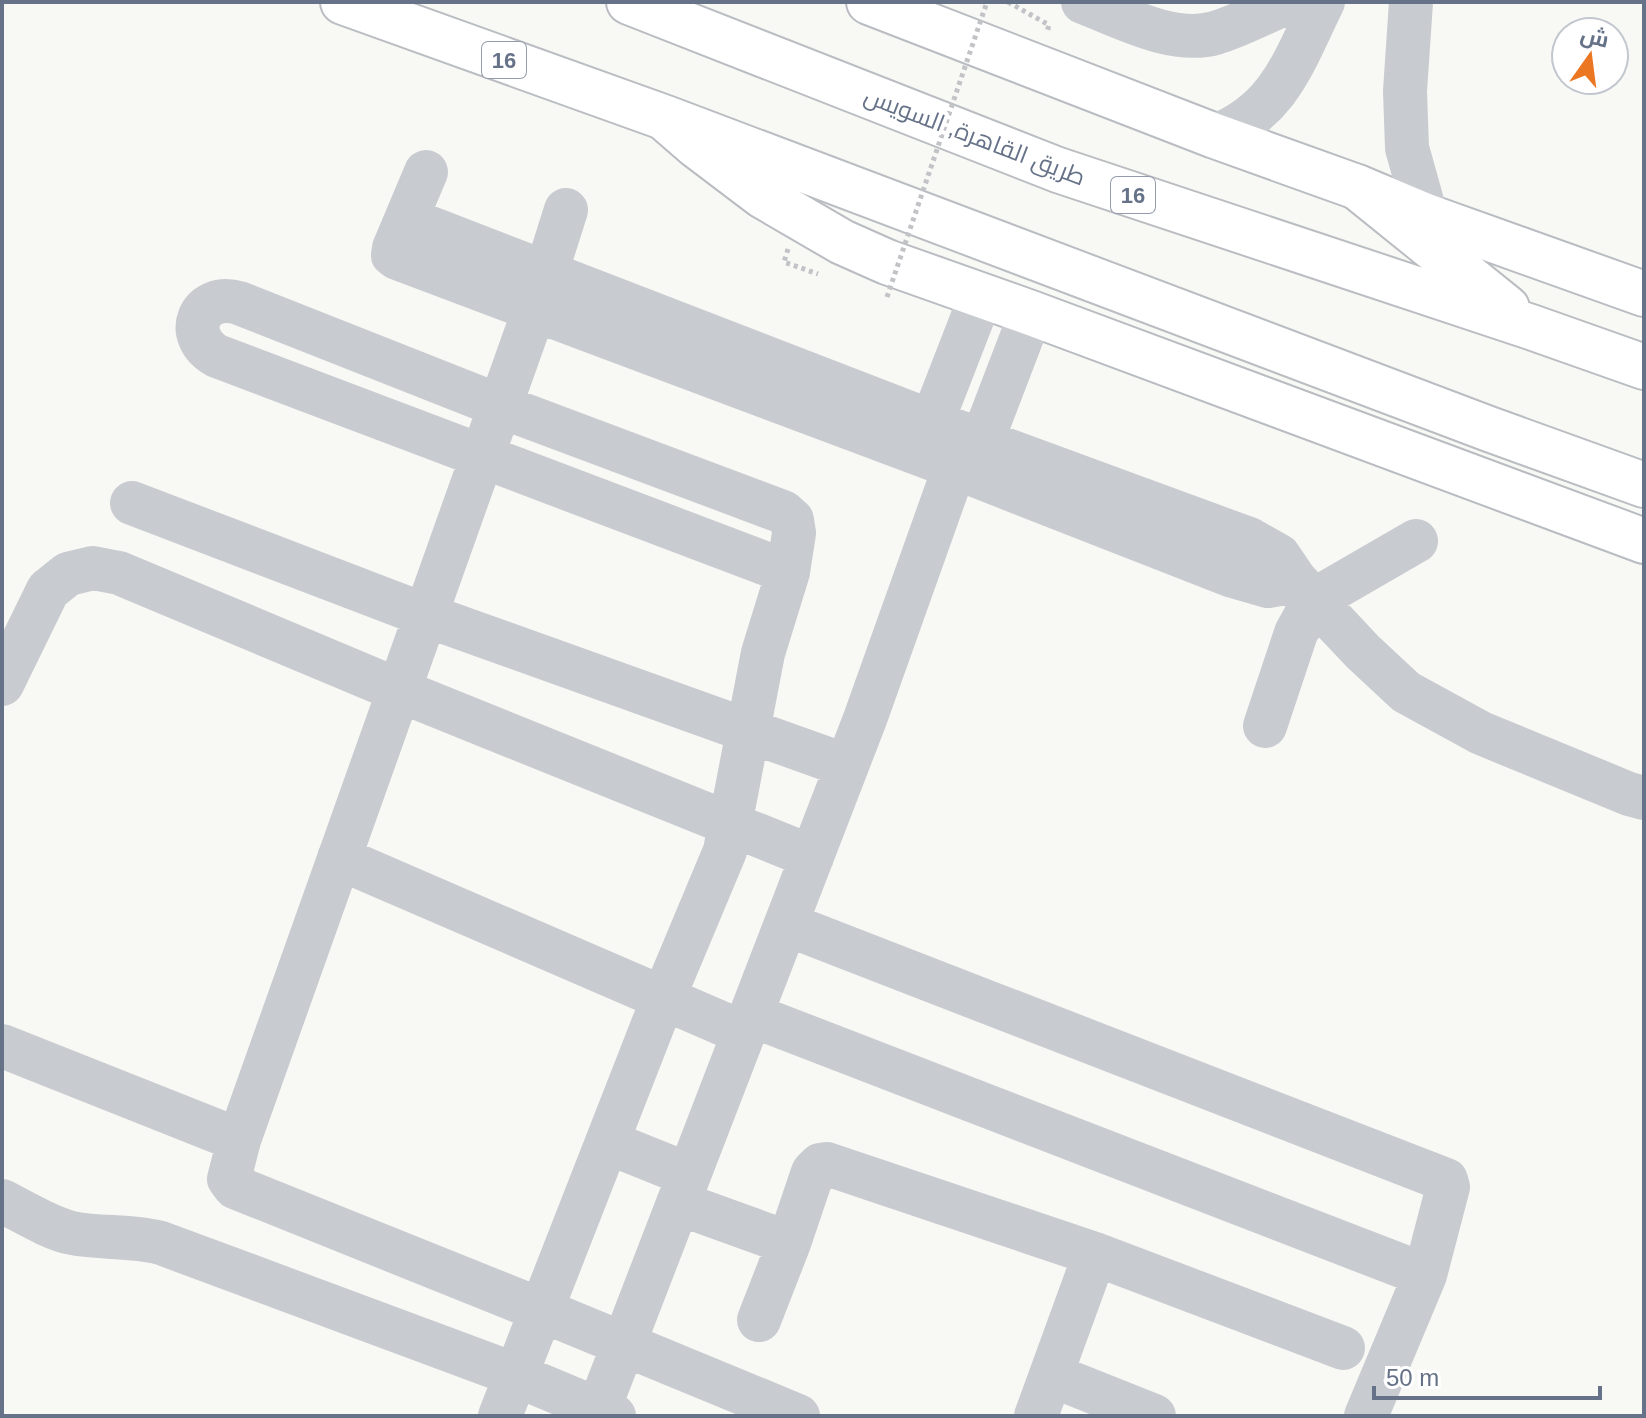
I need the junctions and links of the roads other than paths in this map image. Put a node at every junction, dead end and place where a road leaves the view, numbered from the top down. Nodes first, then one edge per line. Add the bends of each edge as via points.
1 (343, 2) edge
2 (629, 2) edge
3 (869, 2) edge
4 (1411, 2) edge
5 (1311, 3) edge
6 (1066, 13) edge
7 (666, 118) junction
8 (1215, 136) junction
9 (426, 172) dead end
10 (1357, 187) junction
11 (566, 210) dead end
12 (1426, 216) junction
13 (540, 290) junction
14 (1644, 294) edge
15 (981, 296) junction
16 (1031, 313) junction
17 (1531, 327) junction
18 (1644, 367) edge
19 (500, 406) junction
20 (958, 441) junction
21 (482, 455) junction
22 (1644, 485) edge
23 (132, 503) dead end
24 (1416, 541) dead end
25 (1644, 541) edge
26 (788, 572) junction
27 (1305, 591) junction
28 (425, 615) junction
29 (2, 684) edge
30 (398, 690) junction
31 (1265, 726) dead end
32 (748, 732) junction
33 (847, 766) junction
34 (1644, 798) edge
35 (731, 825) junction
36 (812, 857) junction
37 (339, 858) junction
38 (786, 924) junction
39 (663, 999) junction
40 (748, 1024) junction
41 (2, 1046) edge
42 (239, 1140) junction
43 (607, 1142) junction
44 (684, 1189) junction
45 (2, 1201) edge
46 (789, 1243) junction
47 (1095, 1254) junction
48 (1425, 1275) junction
49 (541, 1310) junction
50 (759, 1320) dead end
51 (624, 1344) junction
52 (1343, 1348) dead end
53 (516, 1375) junction
54 (1051, 1375) junction
55 (603, 1414) edge
56 (500, 1416) edge
57 (798, 1416) edge
58 (1036, 1416) edge
59 (1154, 1416) edge
60 (1366, 1416) edge

1 - 7 main road, 16
2 - 17 main road, طريق القاهرة, السويس / 16 via 1058,170
3 - 8 main road, 16
4 - 12 street via 1407,148
5 - 6 street via 1285,4 1192,37
5 - 8 street via 1274,95 1246,120
7 - 15 main road, 16 via 729,172 798,218 887,262
7 - 22 main road, 16
8 - 10 main road, 16
9 - 13 street via 393,252 397,258
10 - 12 main road, 16
10 - 17 main road, 16
11 - 13 street
12 - 14 main road, 16
13 - 19 street
13 - 20 street
15 - 16 main road, 16
15 - 20 street
16 - 20 street
16 - 25 main road, 16
17 - 18 main road, طريق القاهرة, السويس / 16
19 - 21 street
19 - 21 street via 239,303 221,300 200,316 198,335 217,356
19 - 26 street via 783,512 792,520 794,533
20 - 27 street via 1230,575
20 - 33 street
21 - 26 street
21 - 28 street
23 - 28 street
24 - 27 street
26 - 32 street via 763,653
27 - 31 street
27 - 34 street via 1406,692 1481,733
28 - 30 street
28 - 32 street
29 - 30 street via 48,590 68,574 93,568 119,573
30 - 35 street
30 - 37 street
32 - 33 street
32 - 35 street
33 - 36 street
35 - 36 street
35 - 39 street
36 - 38 street
37 - 39 street
37 - 42 street
38 - 40 street
38 - 48 street via 1446,1180
39 - 40 street
39 - 43 street
40 - 44 street
40 - 48 street
41 - 42 street
42 - 49 street via 229,1176 235,1187
43 - 44 street
43 - 49 street
44 - 46 street
44 - 51 street
45 - 53 street via 66,1232 161,1243
46 - 47 street via 813,1172 827,1164
46 - 50 street
47 - 52 street
47 - 54 street
48 - 60 street
49 - 51 street
49 - 53 street
51 - 55 street
51 - 57 street
53 - 55 street
53 - 56 street
54 - 58 street
54 - 59 street

